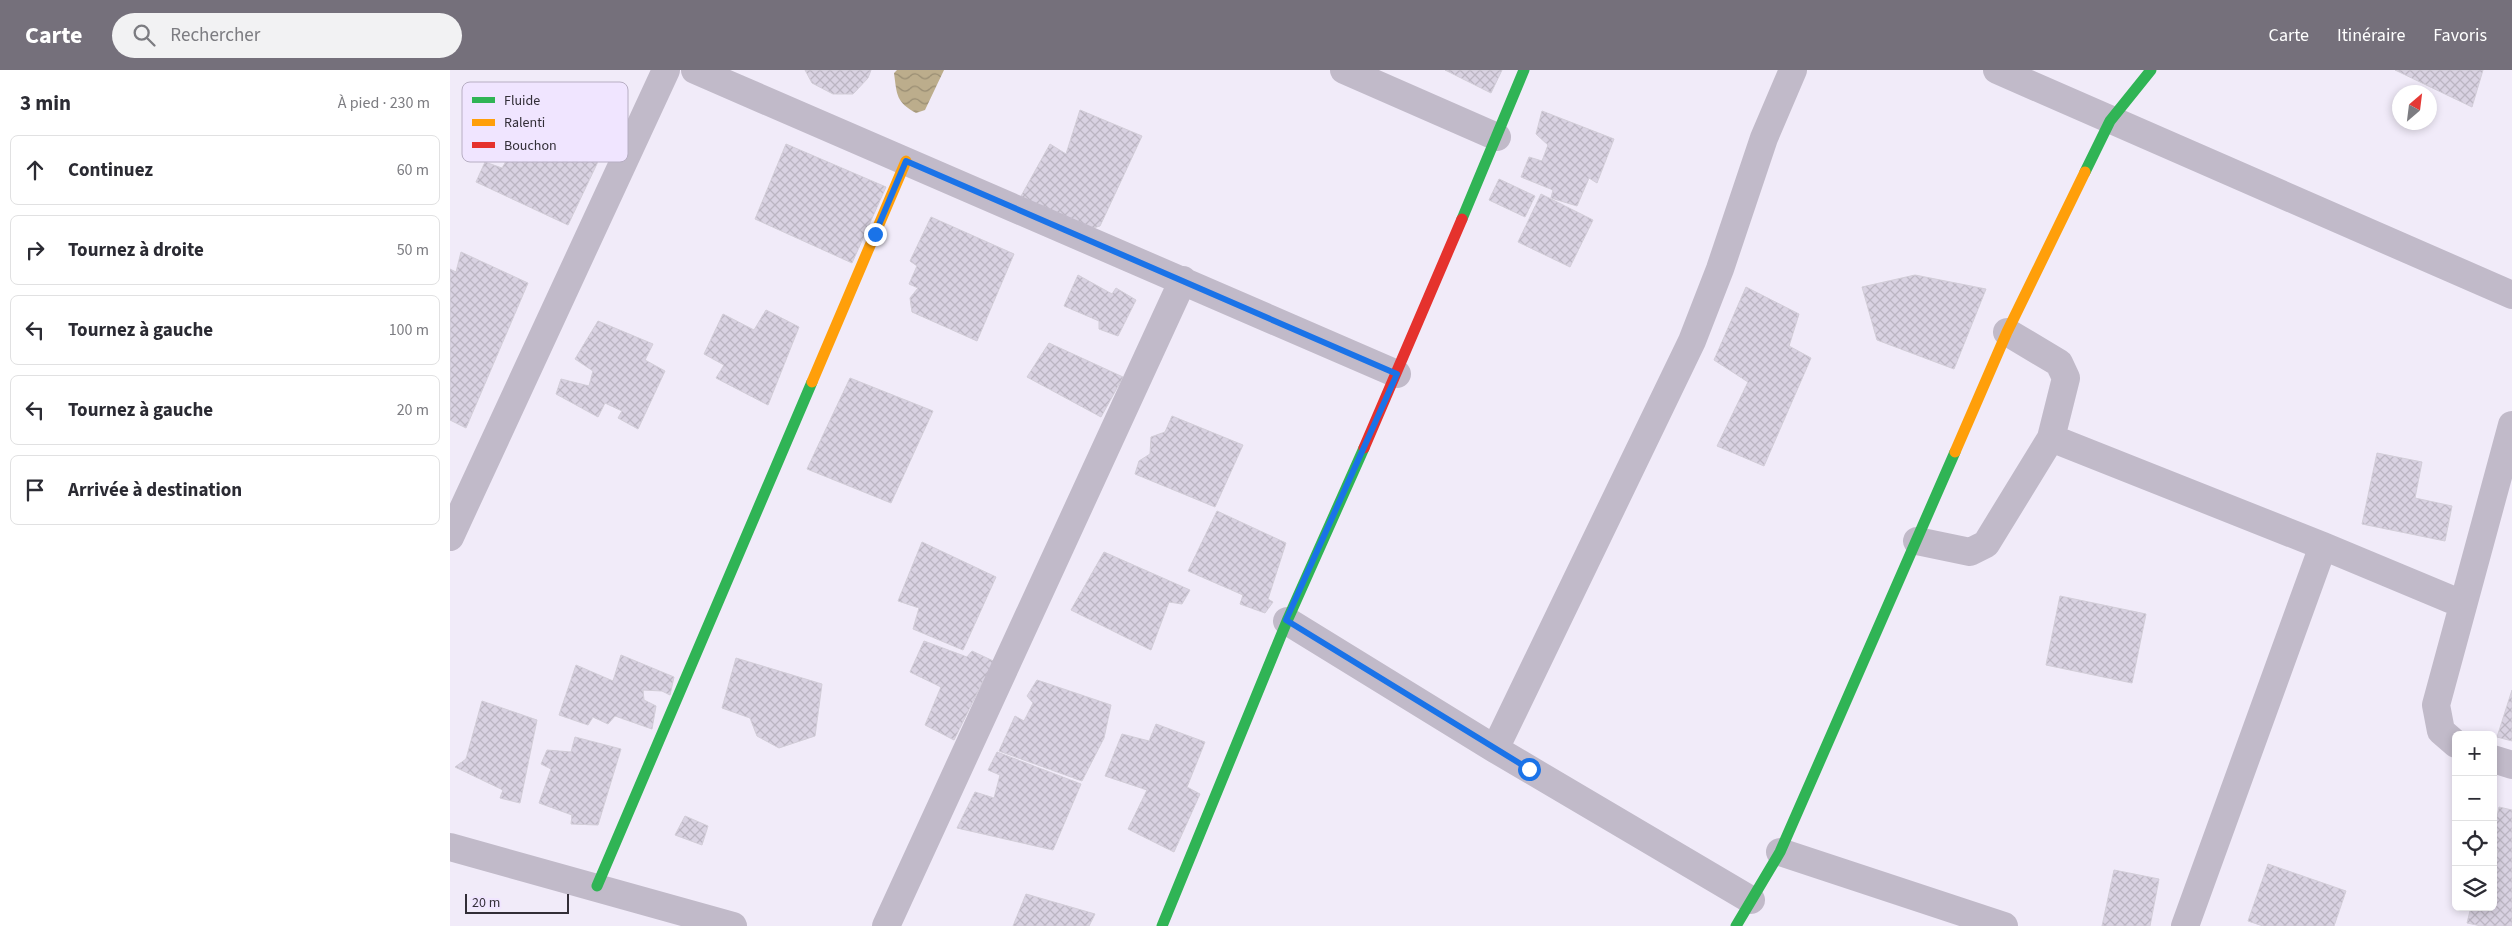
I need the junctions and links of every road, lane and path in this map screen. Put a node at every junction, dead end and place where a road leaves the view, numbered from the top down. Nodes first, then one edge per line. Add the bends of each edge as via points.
1 (666, 70) edge
2 (695, 70) edge
3 (1344, 70) edge
4 (1524, 70) edge
5 (1793, 70) edge
6 (1997, 70) edge
7 (2152, 70) edge
8 (2110, 121) junction
9 (1497, 137) junction
10 (628, 152) edge
11 (906, 161) junction
12 (623, 162) edge
13 (1184, 280) junction
14 (2512, 295) edge
15 (2007, 332) junction
16 (1397, 374) junction
17 (2512, 425) edge
18 (2051, 438) junction
19 (450, 537) edge
20 (1917, 541) junction
21 (2323, 546) junction
22 (2462, 604) junction
23 (1286, 620) junction
24 (2452, 741) edge
25 (1495, 749) junction
26 (2497, 760) edge
27 (2512, 765) edge
28 (450, 846) edge
29 (1780, 852) junction
30 (596, 886) junction
31 (1751, 900) junction
32 (733, 926) edge
33 (886, 926) edge
34 (1162, 926) edge
35 (1736, 926) edge
36 (2004, 926) edge
37 (2185, 926) edge

1 - 10 street
2 - 11 street
3 - 9 street
4 - 9 street
5 - 25 street via 1764,138 1720,270 1692,341
6 - 8 street
7 - 8 street
8 - 14 street
8 - 15 street
9 - 16 street
11 - 13 street
11 - 30 street
12 - 19 street
13 - 16 street
13 - 33 street
15 - 18 street via 2059,363 2066,378
15 - 20 street
16 - 23 street
17 - 22 street
18 - 20 street via 1986,544 1970,552
18 - 21 street
20 - 29 street
21 - 22 street
21 - 37 street
22 - 24 street via 2436,705 2441,731
23 - 25 street
23 - 34 street
25 - 31 street
26 - 27 street
28 - 30 street
29 - 31 street
29 - 36 street
30 - 32 street
31 - 35 street

